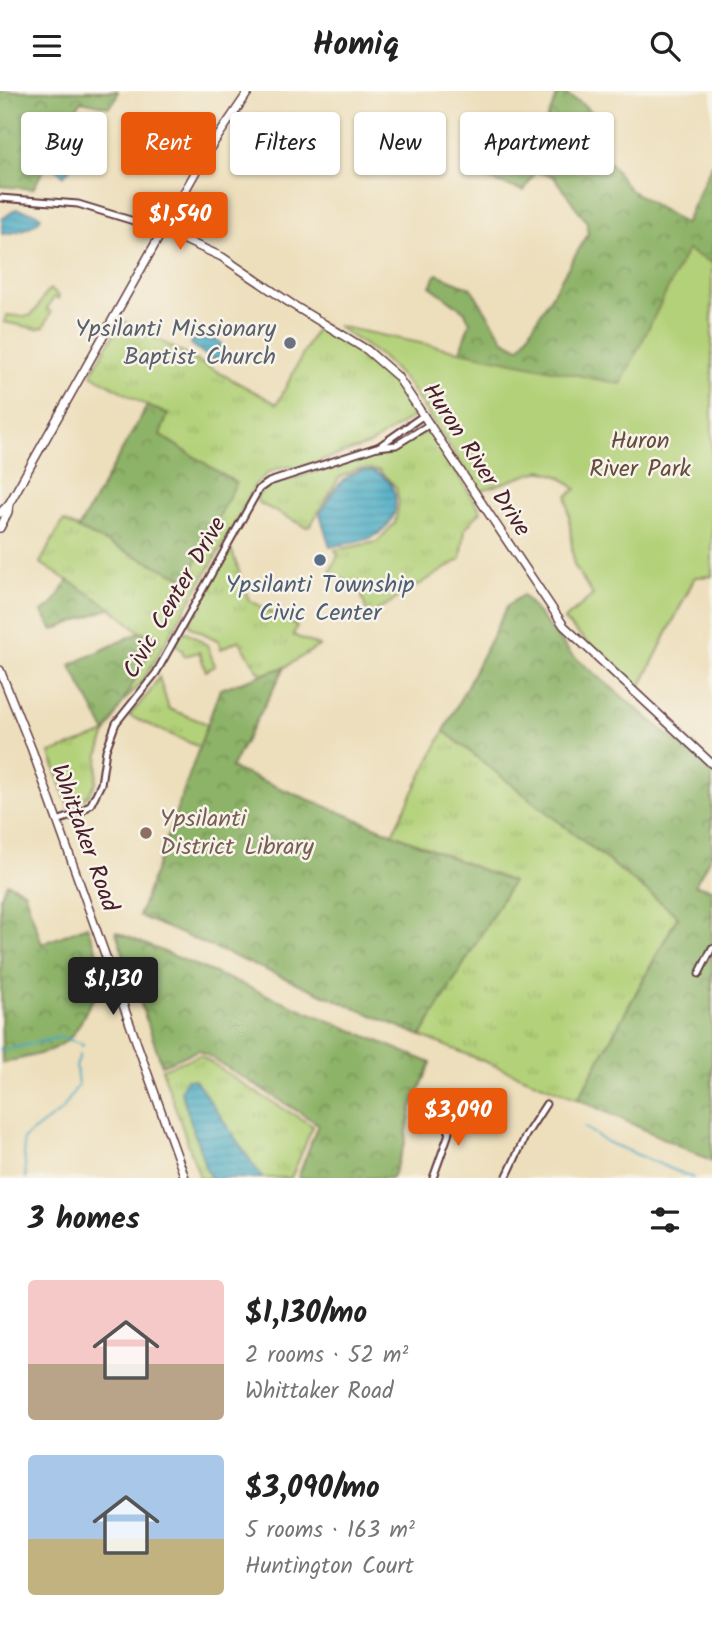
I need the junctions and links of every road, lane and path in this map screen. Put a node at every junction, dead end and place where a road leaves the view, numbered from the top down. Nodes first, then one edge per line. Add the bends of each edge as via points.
1 (249, 91) edge
2 (0, 198) edge
3 (163, 230) junction
4 (424, 415) junction
5 (430, 424) junction
6 (377, 447) junction
7 (9, 504) junction
8 (0, 513) edge
9 (0, 527) edge
10 (0, 670) edge
11 (712, 764) edge
12 (57, 821) junction
13 (712, 948) edge
14 (699, 974) dead end
15 (546, 1104) dead end
16 (453, 1110) dead end
17 (185, 1178) edge
18 (433, 1178) edge
19 (506, 1178) edge

1 - 3 main road
2 - 3 street via 78,204
3 - 4 main road, Huron River Drive via 207,248 367,350 397,376
3 - 7 main road
4 - 5 main road, Huron River Drive
4 - 6 street, Civic Center Drive
5 - 6 street, Civic Center Drive via 397,445
5 - 11 main road, Huron River Drive via 564,626
6 - 12 street, Civic Center Drive via 259,489 156,673 116,723 101,784 91,804
7 - 8 main road
7 - 9 main road
10 - 12 main road, Whittaker Road
12 - 17 main road, Whittaker Road
13 - 14 street
15 - 19 street
16 - 18 street

